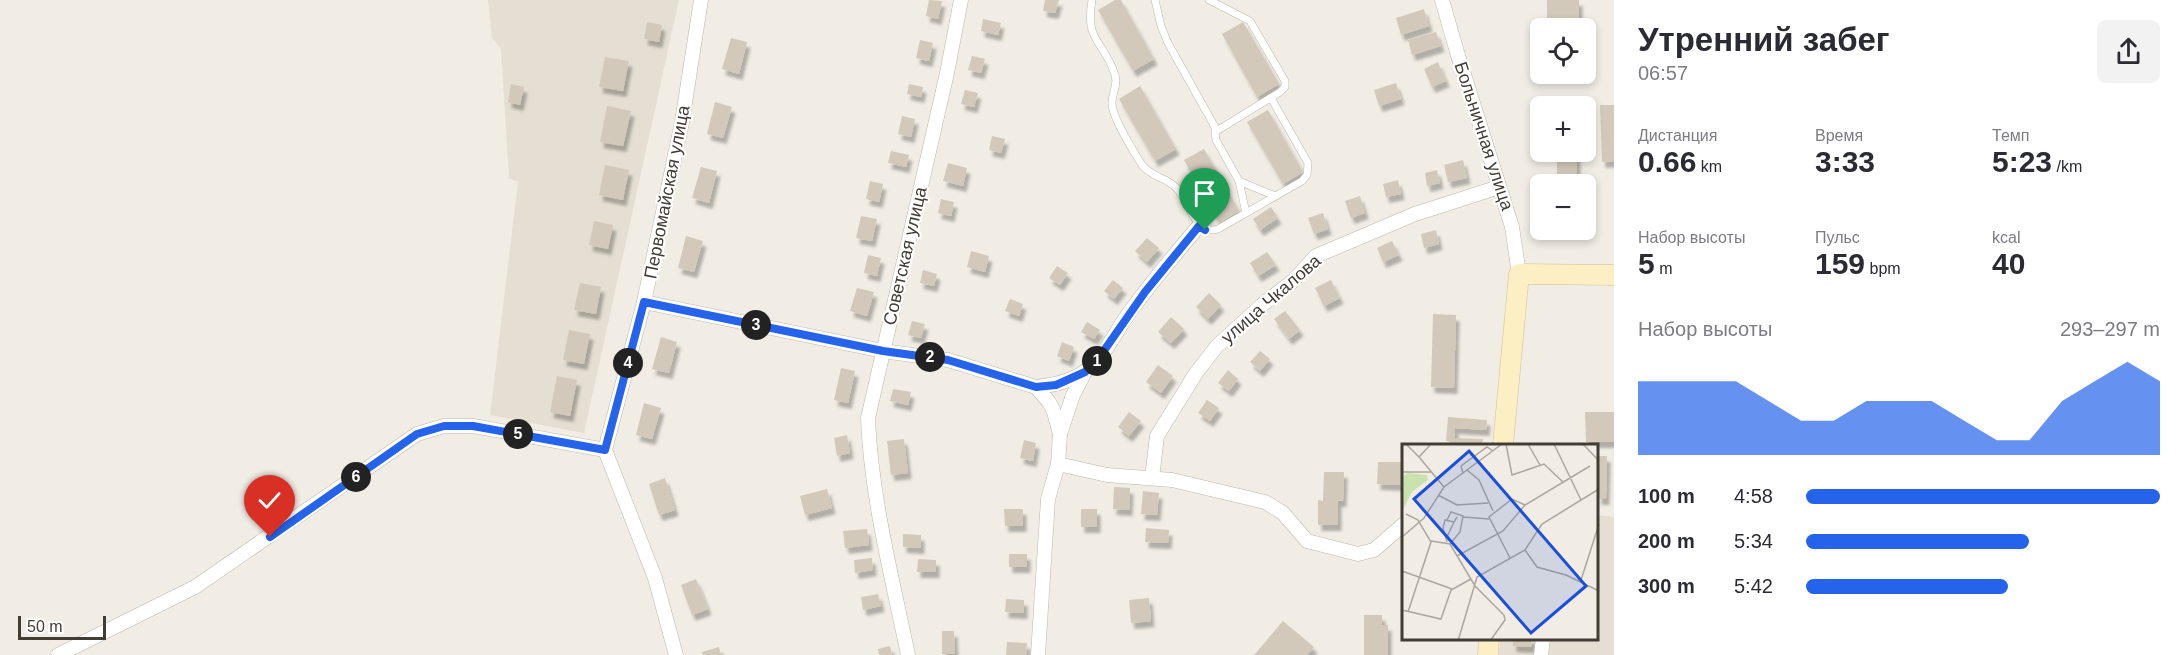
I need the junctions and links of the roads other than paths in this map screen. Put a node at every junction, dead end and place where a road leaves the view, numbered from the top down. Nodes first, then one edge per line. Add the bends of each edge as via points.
1 (701, 0) edge
2 (961, 0) edge
3 (1092, 0) edge
4 (1155, 0) edge
5 (1209, 0) edge
6 (1442, 0) edge
7 (1271, 98) junction
8 (1216, 129) junction
9 (1239, 180) junction
10 (1498, 187) junction
11 (1275, 196) junction
12 (1246, 213) junction
13 (1199, 226) junction
14 (1519, 274) junction
15 (1614, 274) edge
16 (644, 302) junction
17 (883, 351) junction
18 (1085, 372) junction
19 (1036, 387) junction
20 (1060, 434) junction
21 (1503, 444) edge
22 (605, 450) junction
23 (1058, 464) junction
24 (1152, 478) junction
25 (1402, 526) edge
26 (1489, 640) edge
27 (1543, 640) edge
28 (67, 653) edge
29 (676, 655) edge
30 (908, 655) edge
31 (1038, 655) edge
32 (1488, 655) edge
33 (1541, 655) edge

1 - 16 street, Первомайская улица via 682,123
2 - 17 street, Советская улица
3 - 13 lane via 1090,27 1115,75 1114,116 1143,166 1177,189
4 - 8 lane via 1168,44
5 - 7 lane via 1253,24 1285,81 1283,90
6 - 10 street, Больничная улица
7 - 8 lane
7 - 11 lane via 1309,169 1302,181
8 - 9 lane via 1215,137
9 - 11 lane
9 - 12 lane
10 - 14 street, Больничная улица via 1512,226
10 - 24 street, улица Чкалова via 1415,214 1316,256 1293,281 1217,346 1196,373 1157,436
11 - 12 lane
12 - 13 lane via 1211,231
13 - 18 street
14 - 15 street
14 - 21 street
16 - 17 street
16 - 22 street, Первомайская улица
17 - 19 street via 948,360
17 - 30 street, Советская улица via 868,418 869,446
18 - 19 street via 1056,385
18 - 20 street
19 - 20 street via 1054,412
20 - 23 street
22 - 28 street via 473,426 444,426 417,434 195,587
22 - 29 street via 655,578
23 - 24 street via 1107,475
23 - 31 street via 1048,498
24 - 25 street via 1265,502 1283,513 1307,541 1358,554 1374,550
26 - 32 street
27 - 33 street

